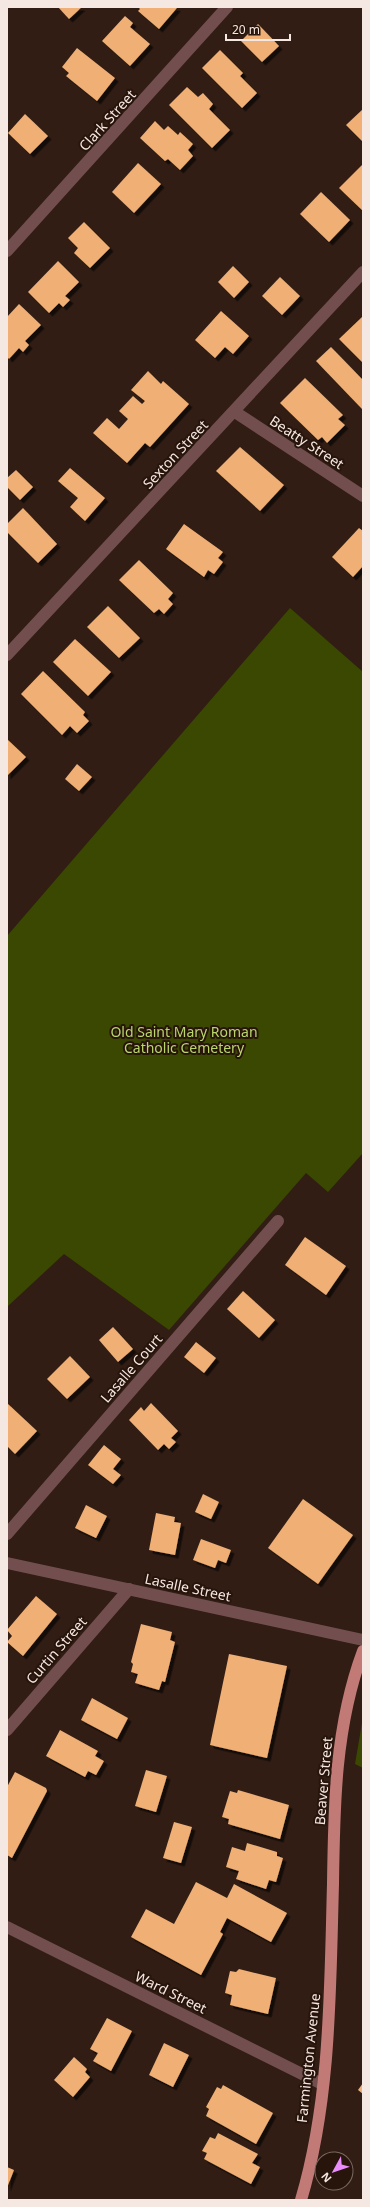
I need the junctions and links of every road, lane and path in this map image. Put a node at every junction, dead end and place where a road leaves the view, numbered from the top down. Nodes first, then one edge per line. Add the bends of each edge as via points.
1 (227, 7) edge
2 (7, 251) edge
3 (363, 272) edge
4 (235, 412) junction
5 (363, 496) edge
6 (7, 655) edge
7 (278, 1221) dead end
8 (7, 1534) edge
9 (7, 1563) edge
10 (129, 1589) junction
11 (363, 1640) edge
12 (363, 1651) edge
13 (7, 1730) edge
14 (332, 1917) joint
15 (7, 1927) edge
16 (322, 2084) junction
17 (301, 2200) edge

1 - 2 street, Clark Street
3 - 4 street, Sexton Street
4 - 5 street, Beatty Street
4 - 6 street, Sexton Street
7 - 8 street, Lasalle Court
9 - 10 street, Lasalle Street
10 - 11 street, Lasalle Street
10 - 13 street, Curtin Street
12 - 14 main road, Beaver Street via 348,1704 336,1773
14 - 16 main road, Farmington Avenue
15 - 16 street, Ward Street
16 - 17 main road, Farmington Avenue via 311,2156

